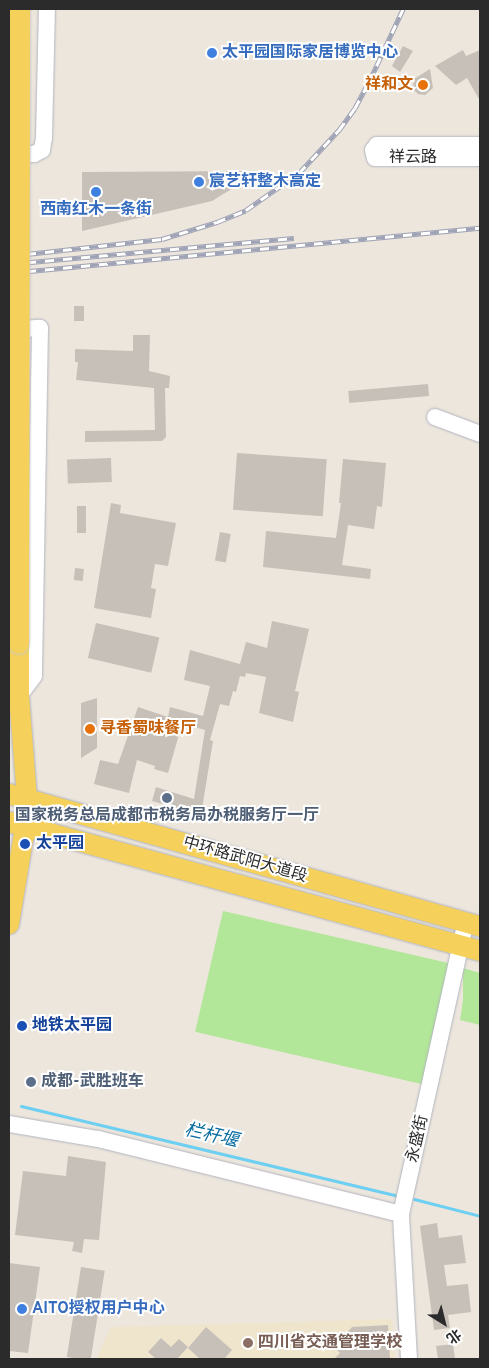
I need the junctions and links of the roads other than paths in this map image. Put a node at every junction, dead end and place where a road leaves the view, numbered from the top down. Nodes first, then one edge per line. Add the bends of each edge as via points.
1 (20, 9) edge
2 (47, 9) edge
3 (480, 145) edge
4 (9, 154) edge
5 (480, 158) edge
6 (9, 239) edge
7 (9, 330) edge
8 (40, 341) junction
9 (9, 343) edge
10 (9, 384) edge
11 (435, 417) dead end
12 (480, 434) edge
13 (19, 696) junction
14 (18, 796) edge
15 (17, 825) edge
16 (9, 924) edge
17 (473, 924) edge
18 (471, 949) edge
19 (9, 1124) edge
20 (401, 1214) junction
21 (409, 1359) edge

1 - 13 main road, bridge
2 - 4 street via 42,150 34,154
3 - 5 street, 祥云路 via 377,145 373,150 375,158
6 - 10 main road
7 - 8 street via 40,328
8 - 9 street
8 - 13 street via 34,676
11 - 12 street
13 - 14 main road
14 - 15 main road
14 - 17 main road, 中环路武阳大道段
15 - 16 main road
15 - 18 main road, 中环路武阳大道段
17 - 18 street, 永盛街
18 - 20 street, 永盛街
19 - 20 street via 98,1139
20 - 21 street, 永盛街

